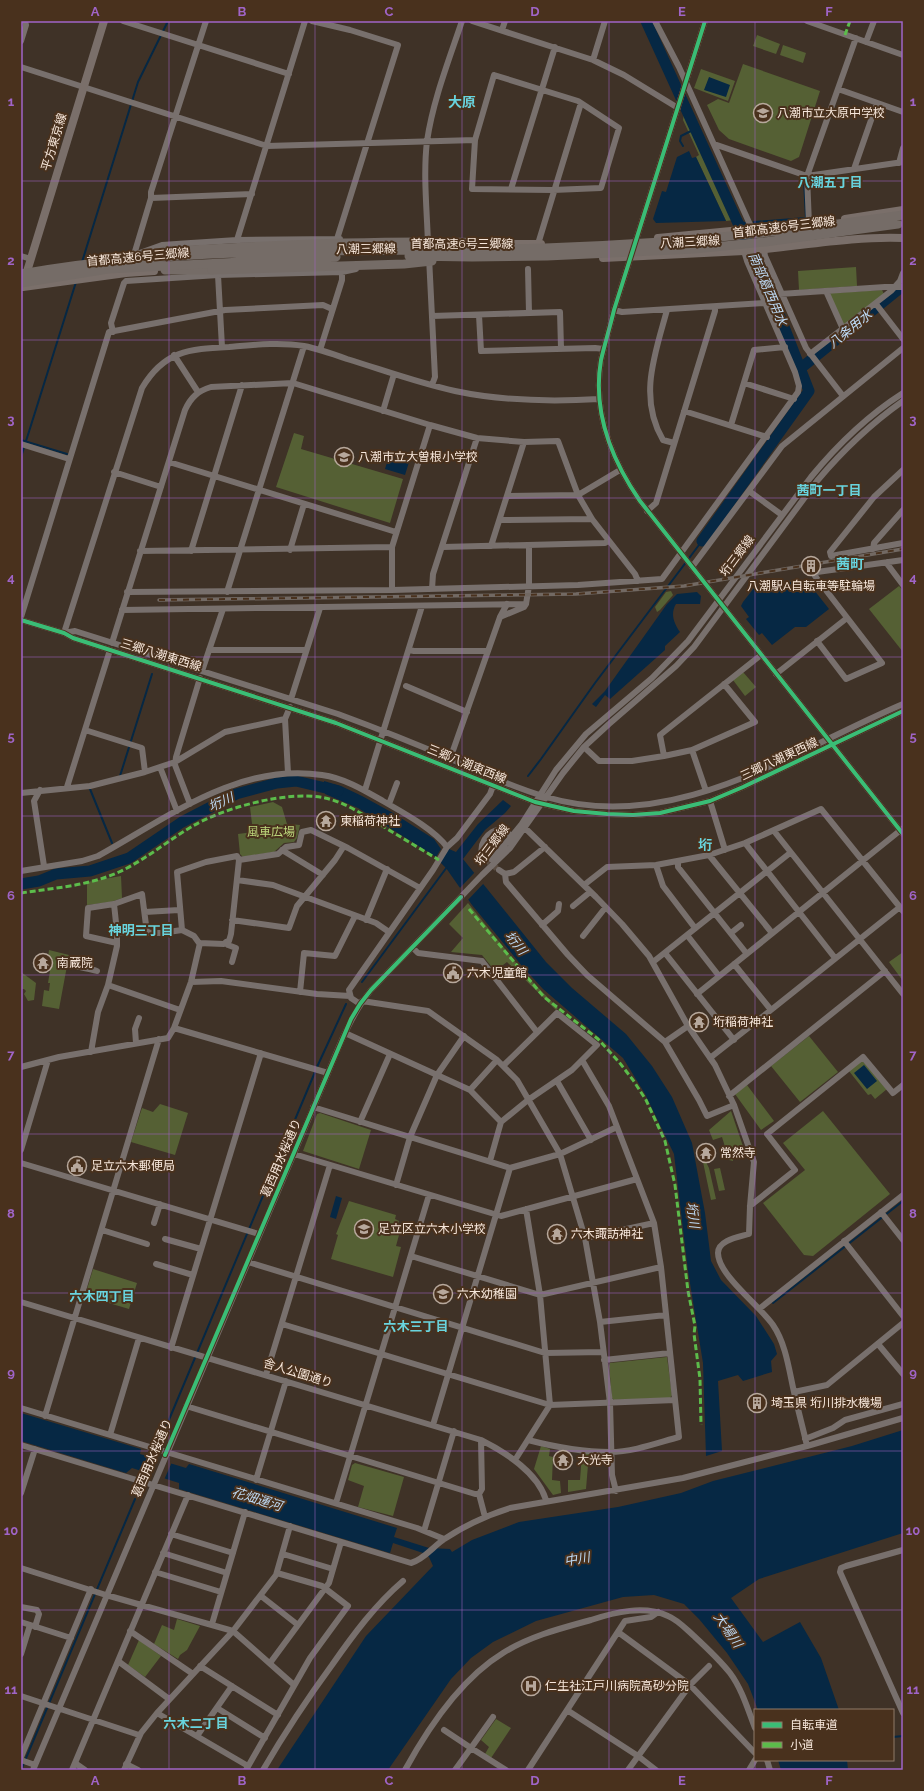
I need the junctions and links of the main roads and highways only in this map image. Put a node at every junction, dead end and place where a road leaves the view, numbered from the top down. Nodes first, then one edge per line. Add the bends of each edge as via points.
1 (104, 21) edge
2 (903, 210) edge
3 (903, 215) edge
4 (901, 224) edge
5 (903, 238) edge
6 (619, 244) junction
7 (147, 257) junction
8 (472, 257) junction
9 (165, 270) junction
10 (23, 272) edge
11 (21, 288) edge

1 - 10 main road, 平方東京線 via 30,259
2 - 7 main road, 八潮三郷線 via 809,224 637,240 237,250
3 - 6 highway, 首都高速6号三郷線, bridge via 764,234 693,241
4 - 8 highway, 首都高速6号三郷線, bridge via 694,249
5 - 9 main road, 八潮三郷線, bridge via 888,237 764,250 632,257 281,263
6 - 7 highway, bridge via 429,241 280,245 167,250
6 - 10 highway, 首都高速6号三郷線, bridge via 544,248 280,252 107,262
7 - 10 main road, 八潮三郷線 via 133,256
8 - 9 highway, bridge via 404,264 215,273
8 - 11 highway, 首都高速6号三郷線, bridge via 328,257 144,266 108,269
9 - 11 main road, 八潮三郷線, bridge
10 - 11 main road, 平方東京線

